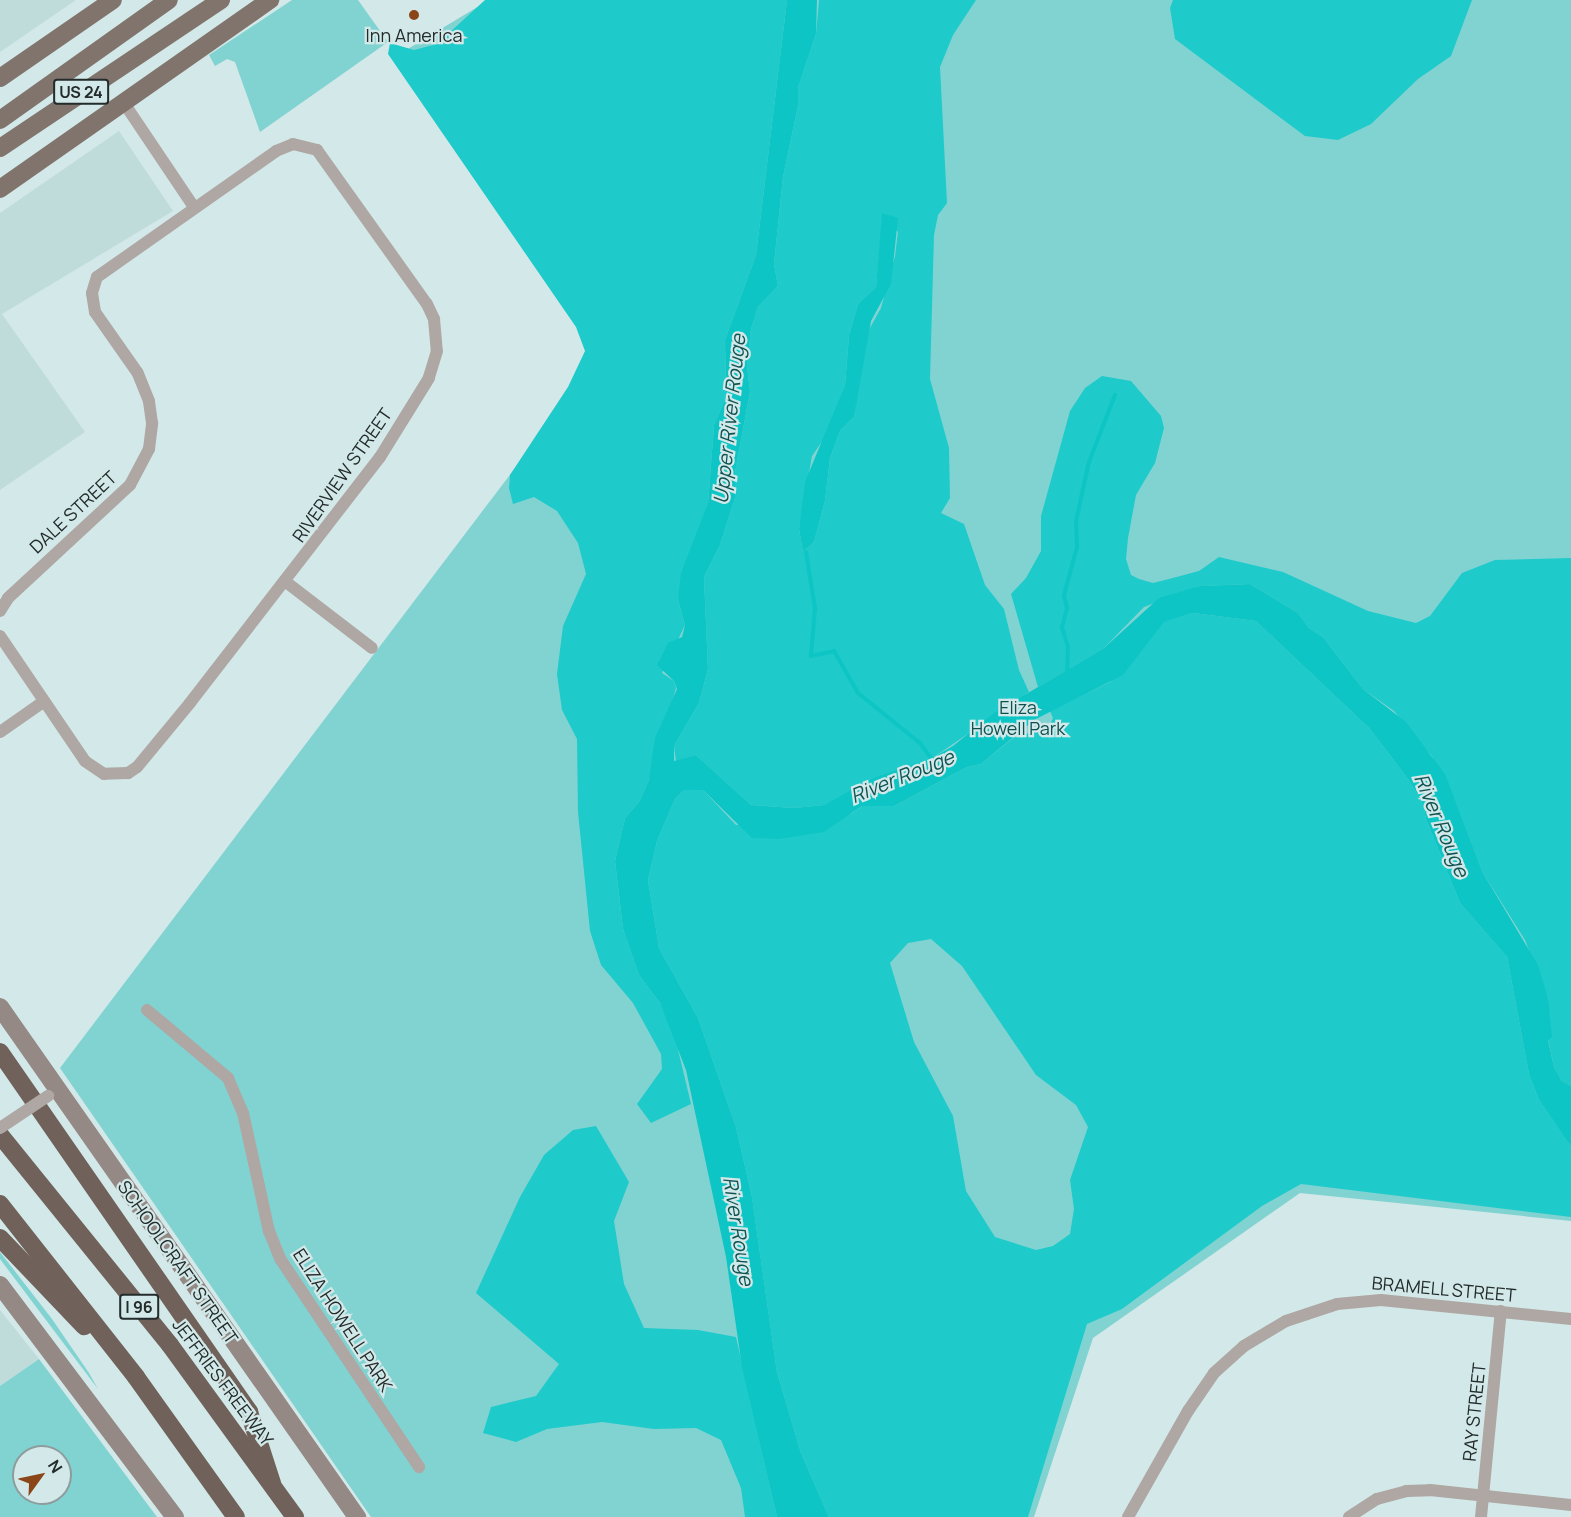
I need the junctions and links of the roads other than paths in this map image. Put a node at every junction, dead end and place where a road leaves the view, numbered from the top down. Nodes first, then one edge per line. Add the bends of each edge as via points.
1 (113, 0) edge
2 (169, 0) edge
3 (221, 0) edge
4 (270, 0) edge
5 (0, 78) edge
6 (124, 103) junction
7 (0, 120) edge
8 (0, 148) edge
9 (0, 189) edge
10 (194, 207) junction
11 (286, 582) junction
12 (0, 612) edge
13 (0, 636) edge
14 (372, 648) dead end
15 (43, 702) junction
16 (0, 732) edge
17 (0, 1007) edge
18 (147, 1010) dead end
19 (0, 1052) edge
20 (53, 1093) junction
21 (0, 1128) edge
22 (0, 1136) edge
23 (0, 1204) edge
24 (0, 1238) edge
25 (0, 1285) edge
26 (1501, 1311) junction
27 (1571, 1319) edge
28 (136, 1377) junction
29 (419, 1467) dead end
30 (272, 1483) junction
31 (1483, 1496) junction
32 (1571, 1505) edge
33 (176, 1517) edge
34 (237, 1517) edge
35 (295, 1517) edge
36 (357, 1517) edge
37 (1128, 1517) edge
38 (1349, 1517) edge
39 (1481, 1517) edge

1 - 5 main road
2 - 7 main road, US 24
3 - 8 main road, US 24
4 - 6 main road
6 - 9 main road
6 - 10 street
10 - 11 street, RIVERVIEW STREET via 284,147 309,146 328,160 434,319 436,351 421,393 352,497
10 - 12 street, DALE STREET via 106,267 97,277 92,293 95,312 136,372 149,401 152,435 144,462 129,485 9,598
11 - 14 street
11 - 15 street, RIVERVIEW STREET via 137,767 128,773 115,776 93,769
13 - 15 street
15 - 16 street
17 - 20 main road, SCHOOLCRAFT STREET
18 - 29 street, ELIZA HOWELL PARK via 228,1078 243,1113 269,1231 281,1260
19 - 30 highway via 249,1413
20 - 21 street, bridge
20 - 36 main road, SCHOOLCRAFT STREET
22 - 30 highway, JEFFRIES FREEWAY / I 96 via 170,1345
23 - 28 highway, I 96
24 - 28 highway via 22,1265
25 - 33 main road
26 - 27 street, BRAMELL STREET
26 - 31 street, RAY STREET
26 - 37 street, BRAMELL STREET via 1360,1301 1309,1311 1264,1332 1227,1360 1200,1392
28 - 34 highway, I 96
30 - 35 highway, JEFFRIES FREEWAY / I 96
31 - 32 street
31 - 38 street via 1406,1491 1377,1499
31 - 39 street, RAY STREET

